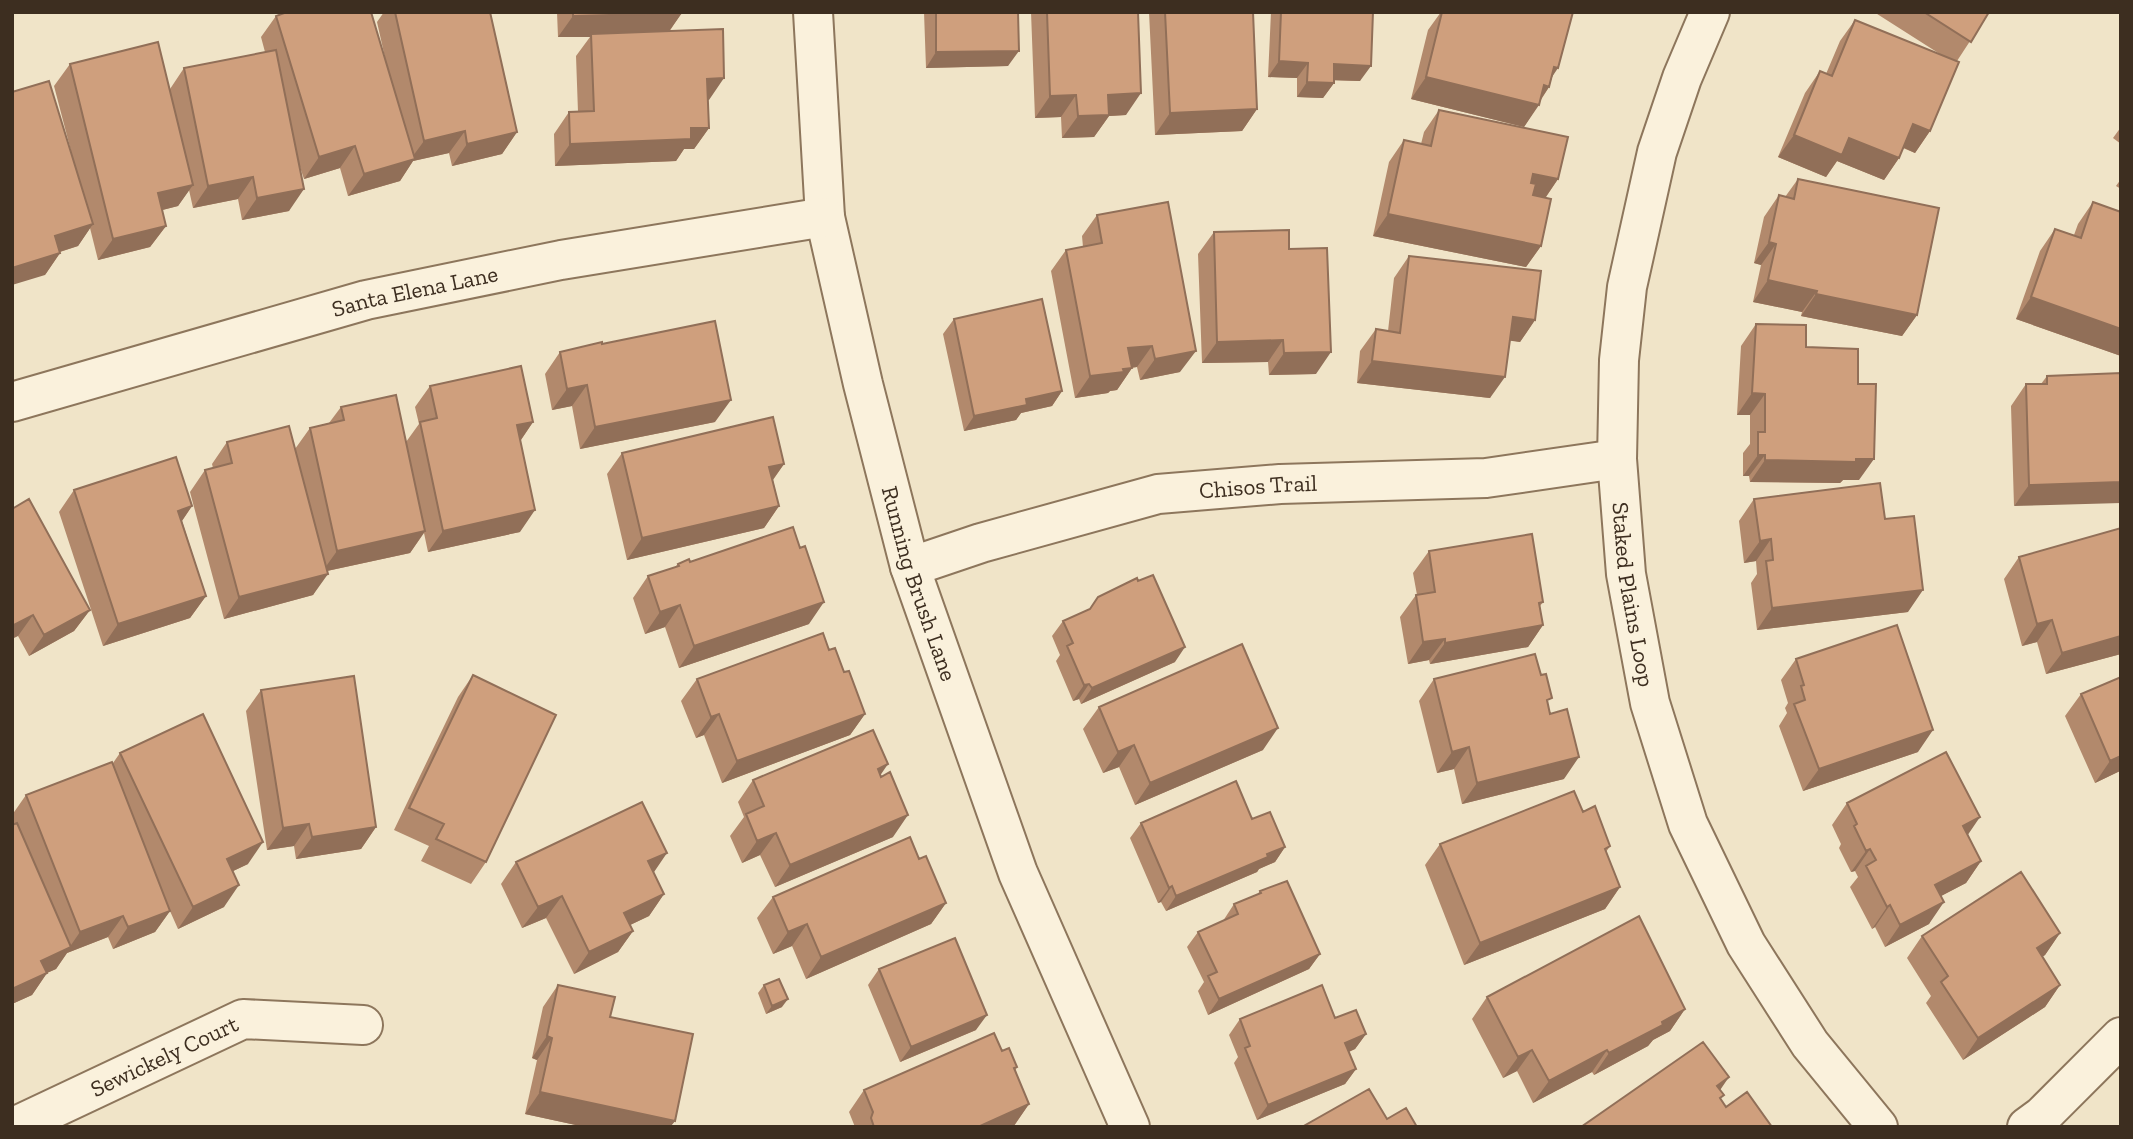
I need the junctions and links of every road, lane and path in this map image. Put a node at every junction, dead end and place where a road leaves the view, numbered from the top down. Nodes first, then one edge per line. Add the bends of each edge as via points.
1 (813, 12) edge
2 (1710, 12) edge
3 (825, 217) junction
4 (12, 402) edge
5 (1617, 459) junction
6 (910, 567) junction
7 (363, 1025) dead end
8 (2121, 1037) edge
9 (14, 1127) edge
10 (1130, 1127) edge
11 (1878, 1127) edge
12 (2027, 1127) edge

1 - 3 street, Running Brush Lane
2 - 5 street, Staked Plains Loop via 1661,139 1640,219 1619,360
3 - 4 street, Santa Elena Lane via 561,260 366,300
3 - 6 street, Running Brush Lane
5 - 6 street, Chisos Trail via 1486,478 1280,484 1158,494
5 - 11 street, Staked Plains Loop via 1626,574 1650,703 1688,824 1746,944 1810,1044
6 - 10 street, Running Brush Lane via 1018,873
7 - 9 street, Sewickely Court via 243,1019
8 - 12 street

